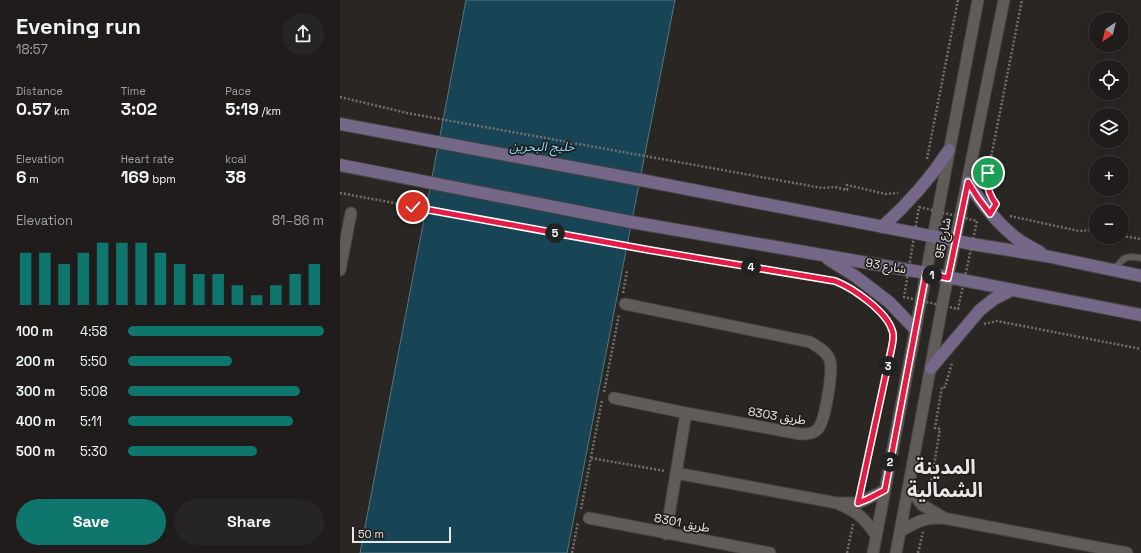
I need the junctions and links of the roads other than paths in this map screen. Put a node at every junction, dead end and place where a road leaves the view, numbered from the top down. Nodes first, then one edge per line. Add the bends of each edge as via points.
1 (978, 0) edge
2 (1004, 0) edge
3 (340, 124) edge
4 (949, 150) junction
5 (340, 165) edge
6 (968, 182) junction
7 (351, 213) dead end
8 (882, 227) junction
9 (933, 237) junction
10 (956, 241) junction
11 (342, 251) edge
12 (822, 256) junction
13 (1046, 256) junction
14 (1141, 258) edge
15 (340, 270) edge
16 (1114, 270) junction
17 (926, 273) junction
18 (1141, 276) edge
19 (948, 278) junction
20 (1012, 290) junction
21 (622, 304) road end
22 (1141, 315) edge
23 (915, 330) junction
24 (931, 368) junction
25 (614, 398) dead end
26 (686, 413) junction
27 (676, 473) junction
28 (909, 488) junction
29 (885, 490) junction
30 (857, 507) junction
31 (926, 514) junction
32 (589, 518) dead end
33 (901, 531) junction
34 (666, 534) junction
35 (876, 535) junction
36 (770, 553) edge
37 (873, 553) edge
38 (896, 553) edge
39 (1127, 553) edge

1 - 4 street, شارع 95
2 - 6 street, شارع 95
3 - 8 street
4 - 8 street via 915,203
4 - 9 street, شارع 95
5 - 12 street, شارع 93 via 631,222
6 - 10 street, شارع 95
6 - 13 street via 990,214 1016,238
7 - 11 street
8 - 9 street
9 - 10 street
9 - 17 street, شارع 95
10 - 13 street
10 - 19 street, شارع 95
11 - 15 street
12 - 17 street, شارع 93
12 - 23 street via 855,276 889,302
13 - 16 street
14 - 16 lane via 1124,258
16 - 18 street
17 - 19 street, شارع 93
17 - 23 street, شارع 95
19 - 20 street, شارع 93
19 - 24 street, شارع 95
20 - 22 street, شارع 93
20 - 24 street via 980,310
21 - 26 street, طريق 8303 via 810,342 823,350 830,360 832,372 822,420 811,434
23 - 29 street, شارع 95
24 - 28 street, شارع 95
25 - 26 street, طريق 8303
26 - 27 street
27 - 30 street
27 - 34 street
28 - 31 street
28 - 33 street, شارع 95
29 - 30 street
29 - 35 street, شارع 95
30 - 35 street
31 - 33 street
31 - 39 street
32 - 34 street, طريق 8301
33 - 38 street, شارع 95
34 - 36 street, طريق 8301
35 - 37 street, شارع 95

